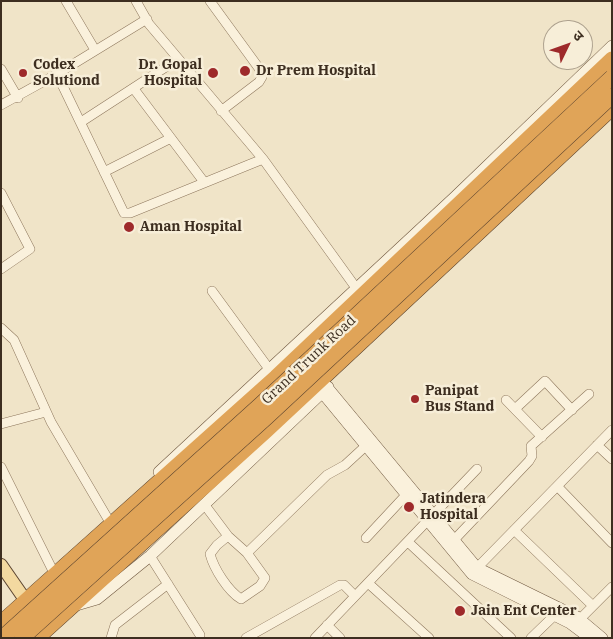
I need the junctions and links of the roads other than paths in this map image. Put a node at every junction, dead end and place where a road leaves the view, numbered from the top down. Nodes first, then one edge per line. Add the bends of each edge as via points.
1 (66, 1) edge
2 (136, 1) edge
3 (210, 1) edge
4 (146, 19) junction
5 (612, 46) edge
6 (95, 50) junction
7 (178, 59) junction
8 (612, 59) edge
9 (1, 69) edge
10 (57, 74) junction
11 (612, 77) edge
12 (134, 89) junction
13 (579, 90) junction
14 (612, 96) edge
15 (18, 98) junction
16 (1, 105) edge
17 (221, 111) junction
18 (607, 112) edge
19 (81, 122) junction
20 (171, 138) junction
21 (263, 160) junction
22 (104, 172) junction
23 (204, 182) junction
24 (1, 193) edge
25 (1, 269) edge
26 (212, 291) dead end
27 (359, 291) junction
28 (1, 328) edge
29 (273, 373) junction
30 (322, 386) junction
31 (589, 394) dead end
32 (506, 400) dead end
33 (515, 409) junction
34 (572, 410) junction
35 (46, 412) junction
36 (1, 424) edge
37 (612, 430) edge
38 (542, 437) junction
39 (369, 443) junction
40 (597, 445) junction
41 (612, 459) edge
42 (1, 467) edge
43 (477, 469) dead end
44 (156, 484) junction
45 (557, 486) junction
46 (406, 495) junction
47 (204, 504) junction
48 (180, 510) junction
49 (108, 519) junction
50 (430, 519) junction
51 (514, 530) junction
52 (228, 536) junction
53 (366, 538) dead end
54 (454, 540) junction
55 (408, 542) junction
56 (612, 543) edge
57 (86, 548) junction
58 (247, 553) junction
59 (150, 556) junction
60 (1, 565) edge
61 (474, 571) junction
62 (55, 575) junction
63 (168, 584) junction
64 (368, 584) junction
65 (612, 587) edge
66 (355, 596) junction
67 (26, 601) junction
68 (592, 605) junction
69 (72, 607) junction
70 (558, 612) junction
71 (1, 623) edge
72 (577, 623) junction
73 (327, 625) junction
74 (200, 635) dead end
75 (259, 635) edge
76 (43, 636) edge
77 (2, 638) edge
78 (22, 638) edge
79 (111, 638) edge
80 (246, 638) edge
81 (315, 638) edge
82 (340, 638) edge
83 (429, 638) edge
84 (511, 638) edge
85 (531, 638) edge
86 (590, 638) edge
87 (602, 638) edge

1 - 6 street
2 - 4 street
3 - 17 street via 261,71 262,77 260,82
4 - 6 street
4 - 7 street
5 - 27 street
6 - 10 street
7 - 12 street
7 - 17 street
8 - 13 highway
9 - 15 street
10 - 15 street
10 - 19 street
11 - 77 highway, Grand Trunk Road, bridge via 267,398
12 - 19 street
12 - 20 street
13 - 18 highway
13 - 27 highway
14 - 78 highway, Grand Trunk Road, bridge via 267,417
15 - 16 street
17 - 21 street
18 - 30 highway
19 - 22 street
20 - 22 street
20 - 23 street
21 - 23 street
21 - 27 street
22 - 23 street via 123,212 127,213
24 - 25 street via 30,249
26 - 29 street
27 - 29 highway
28 - 35 street via 14,340
29 - 44 highway
29 - 49 street
30 - 39 street
30 - 47 street
30 - 48 highway
31 - 34 street
32 - 33 street
33 - 34 street via 545,381
33 - 38 street
34 - 38 street
35 - 36 street
35 - 49 street
37 - 40 street
38 - 54 street via 531,446 529,462
39 - 46 street
39 - 50 street
39 - 58 street via 345,465 328,474
40 - 41 street
40 - 45 street
42 - 62 street
43 - 50 street
44 - 48 highway
44 - 57 highway
45 - 51 street
45 - 56 street
46 - 50 street
46 - 53 street
47 - 52 street
47 - 59 street
48 - 69 highway
49 - 57 street via 89,537
50 - 54 street
50 - 55 street
50 - 61 street
51 - 61 street
51 - 68 street
52 - 58 street
52 - 58 street via 210,554 241,599 260,586 265,578
54 - 61 street
55 - 64 street
55 - 84 street
57 - 62 highway
59 - 63 street
59 - 69 street via 97,599
60 - 67 main road
61 - 70 street
62 - 67 highway
63 - 74 street
63 - 79 street via 115,625
64 - 66 street
64 - 83 street
65 - 68 street
66 - 73 street
66 - 75 street via 340,585
67 - 71 highway
68 - 72 street
69 - 76 highway
70 - 72 street
70 - 85 street
72 - 86 street
72 - 87 street
73 - 81 street
73 - 82 street
75 - 80 street

